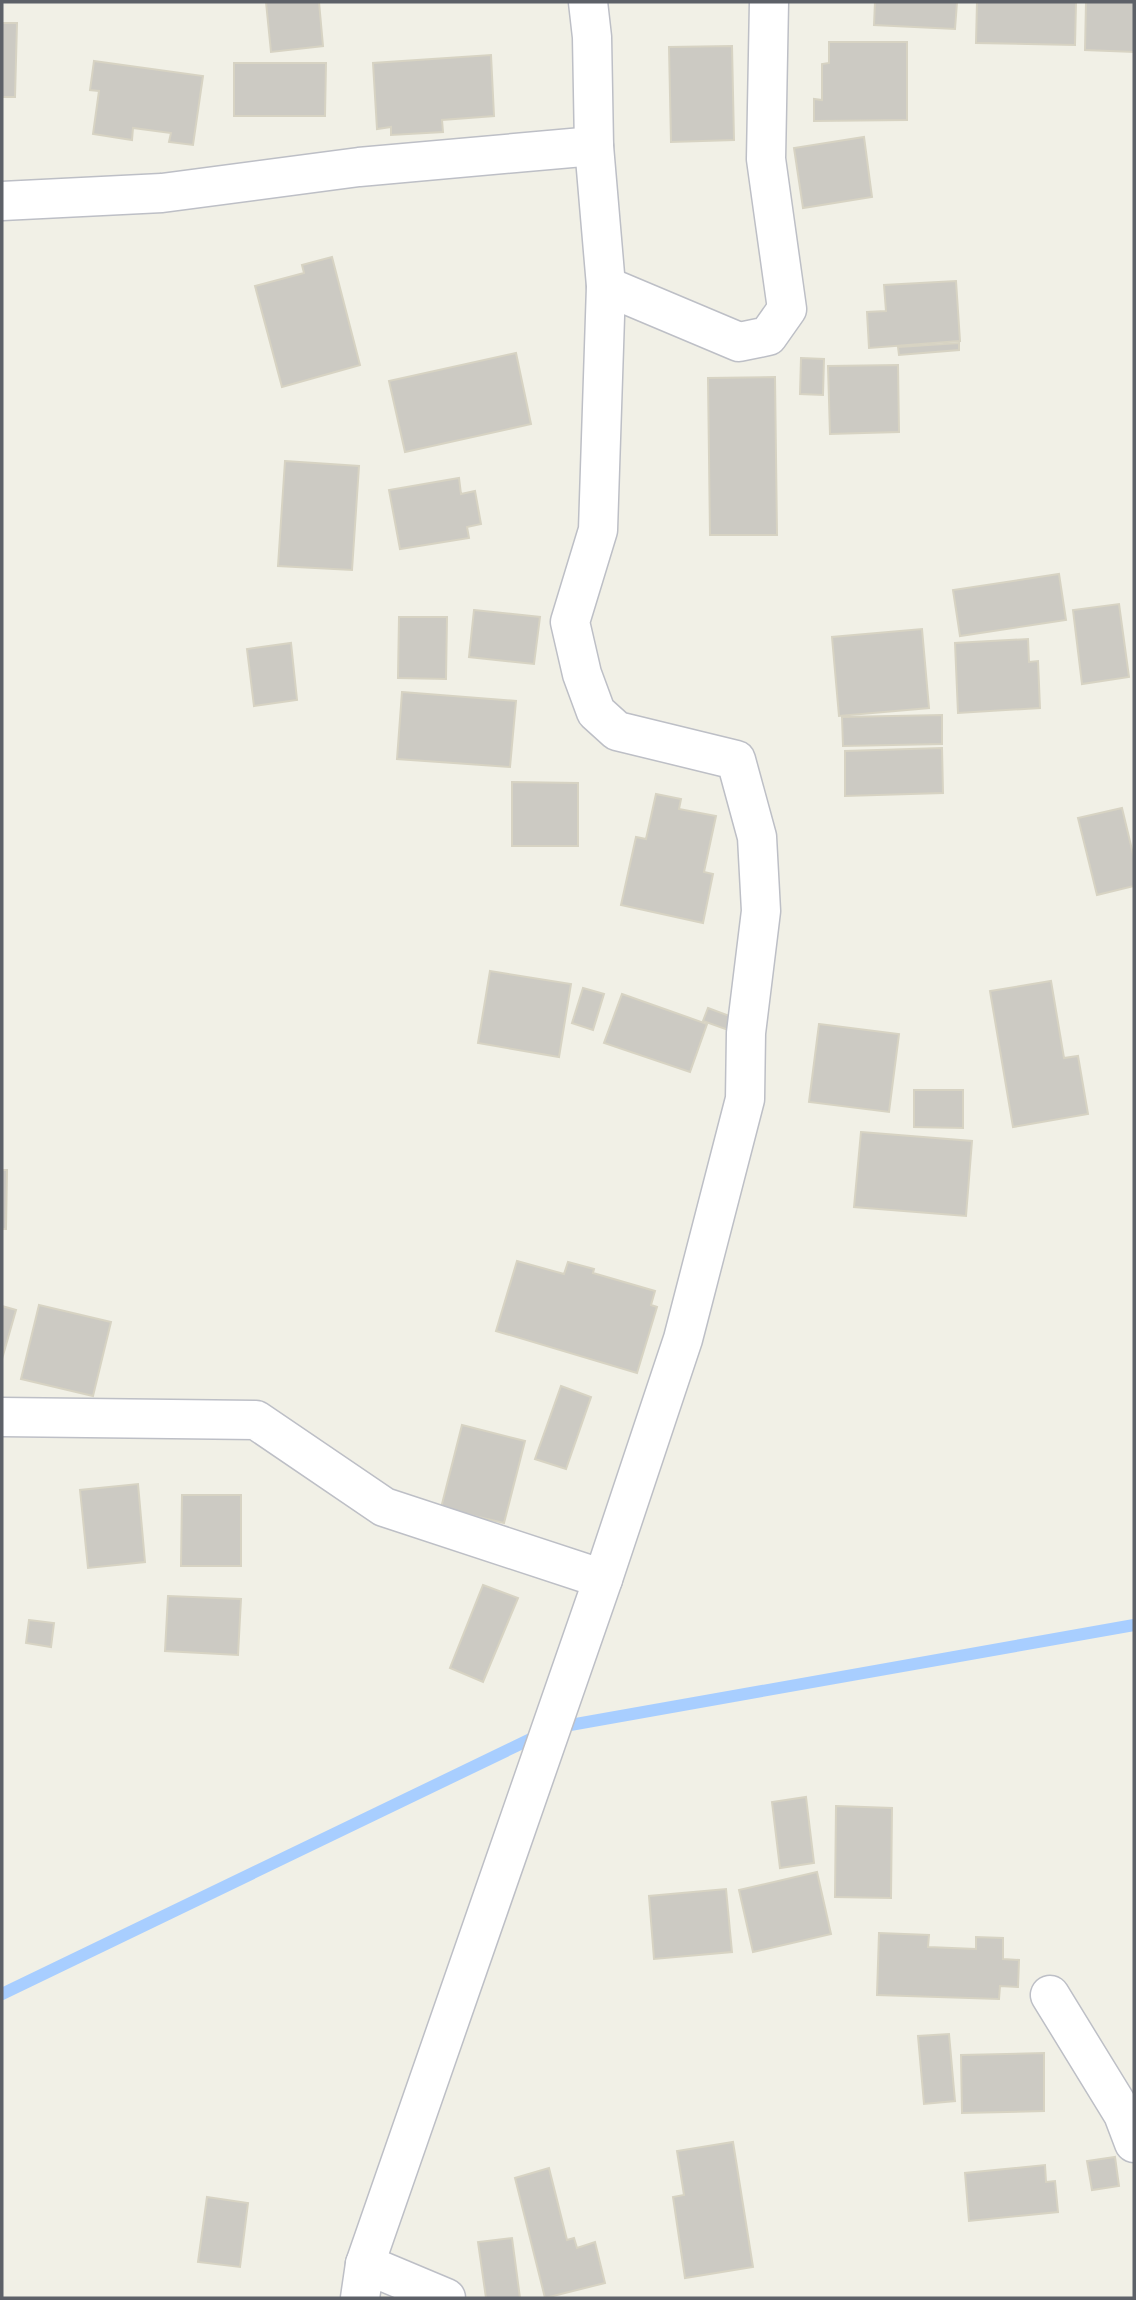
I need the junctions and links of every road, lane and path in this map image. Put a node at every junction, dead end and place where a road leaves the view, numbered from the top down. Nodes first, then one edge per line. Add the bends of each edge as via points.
1 (588, 2) edge
2 (769, 2) edge
3 (594, 146) junction
4 (2, 201) edge
5 (606, 286) junction
6 (2, 1417) edge
7 (603, 1579) junction
8 (1050, 1995) dead end
9 (1134, 2143) edge
10 (363, 2281) edge
11 (446, 2298) edge

1 - 3 street
2 - 5 street via 766,159 787,309 768,336 739,342
3 - 4 street via 359,167 162,193
3 - 5 street
5 - 7 street via 598,530 570,622 582,674 596,712 617,731 736,760 757,838 761,911 746,1033 745,1099 682,1339
6 - 7 street via 256,1420 384,1507
7 - 10 street
8 - 9 street via 1123,2114
10 - 11 street

